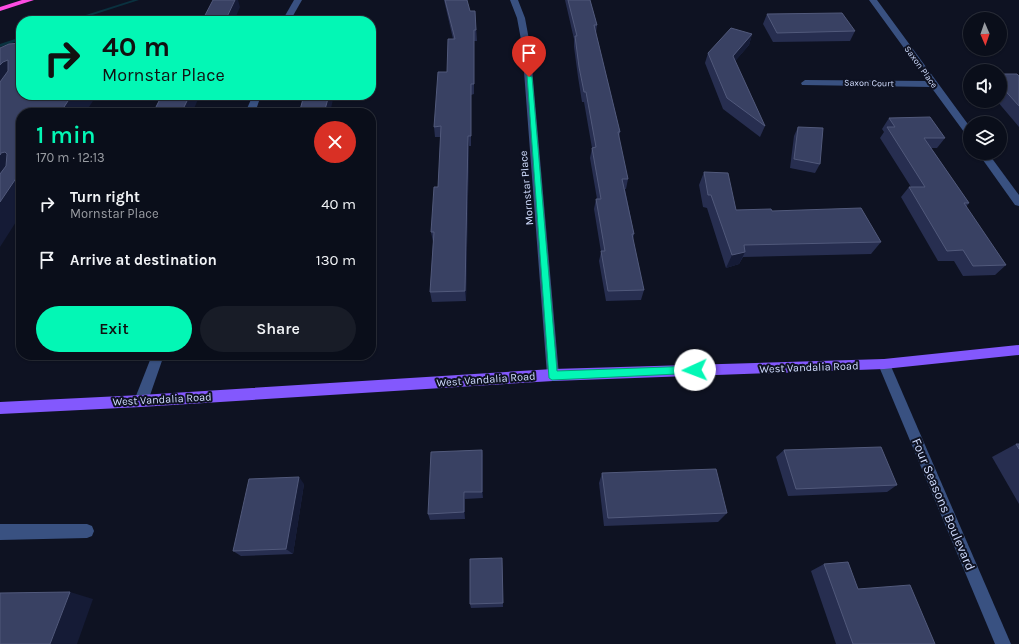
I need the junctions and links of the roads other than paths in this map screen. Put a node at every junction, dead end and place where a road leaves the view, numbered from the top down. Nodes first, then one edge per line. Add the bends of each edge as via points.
1 (30, 0) edge
2 (298, 0) edge
3 (514, 0) edge
4 (873, 0) edge
5 (0, 9) edge
6 (289, 16) edge
7 (805, 83) dead end
8 (934, 84) junction
9 (963, 124) edge
10 (989, 160) edge
11 (1019, 202) edge
12 (1019, 350) edge
13 (156, 360) edge
14 (884, 364) junction
15 (552, 375) junction
16 (141, 401) junction
17 (0, 408) edge
18 (87, 531) dead end
19 (0, 532) edge
20 (1003, 644) edge

1 - 5 highway
2 - 6 street
3 - 15 street, Mornstar Place via 521,18 526,45
4 - 8 street, Saxon Place
7 - 8 street, Saxon Court
8 - 9 street, Saxon Place
10 - 11 street
12 - 14 main road, West Vandalia Road
13 - 16 street
14 - 15 main road, West Vandalia Road
14 - 20 street, Four Seasons Boulevard
15 - 16 main road, West Vandalia Road
16 - 17 main road, West Vandalia Road
18 - 19 street

